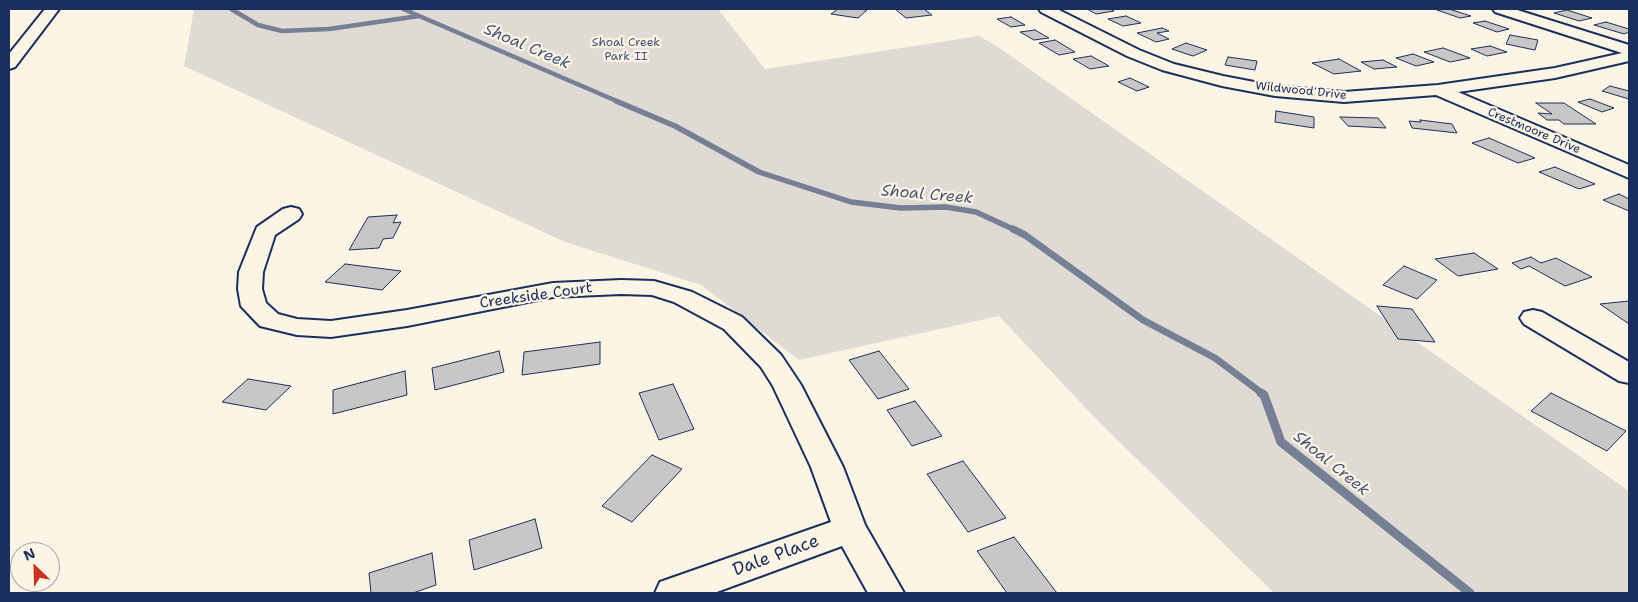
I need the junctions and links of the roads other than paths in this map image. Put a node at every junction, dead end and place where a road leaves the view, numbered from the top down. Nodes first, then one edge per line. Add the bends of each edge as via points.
1 (52, 9) edge
2 (1046, 9) edge
3 (1500, 9) edge
4 (1629, 50) edge
5 (1629, 56) edge
6 (9, 64) edge
7 (1438, 90) junction
8 (1629, 172) edge
9 (291, 214) dead end
10 (1532, 318) dead end
11 (1629, 374) edge
12 (850, 529) junction
13 (673, 593) edge
14 (886, 593) edge

1 - 6 street
2 - 7 street, Wildwood Drive via 1133,53 1168,67 1222,81 1275,91 1344,97
3 - 4 street
5 - 7 street, Wildwood Drive via 1555,73
7 - 8 street, Crestmoore Drive
9 - 12 street, Creekside Court via 265,232 251,272 250,289 254,306 269,320 297,327 331,329 588,287 654,288 709,309 733,323 753,341 787,385 827,467
10 - 11 street
12 - 13 street, Dale Place
12 - 14 street, Creekside Court

